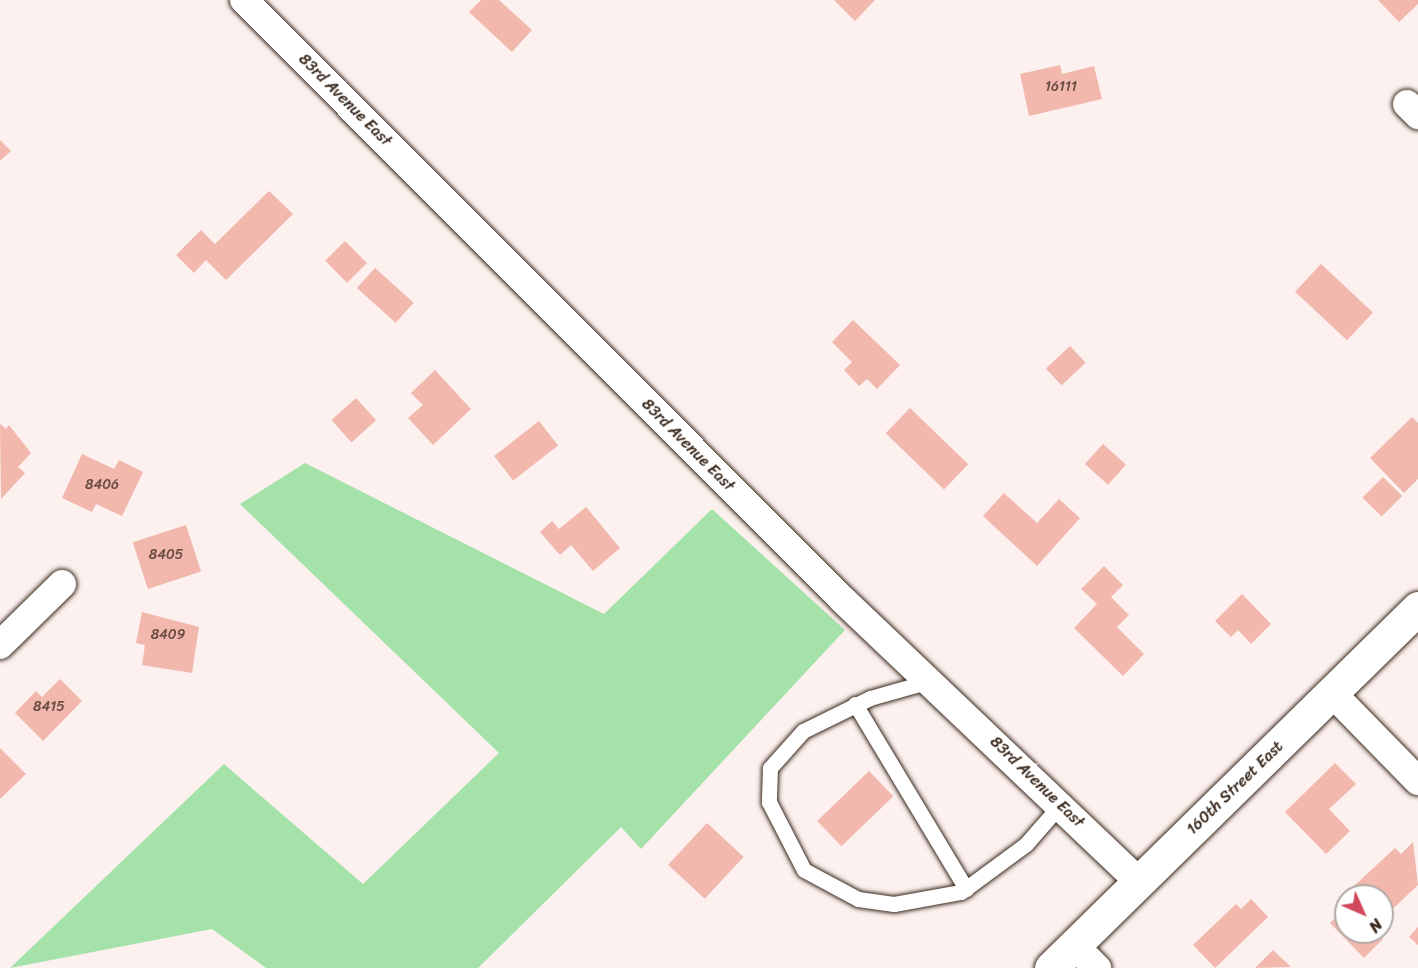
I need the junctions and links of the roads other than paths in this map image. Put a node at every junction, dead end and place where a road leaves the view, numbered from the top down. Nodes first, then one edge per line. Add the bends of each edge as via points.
1 (244, 0) edge
2 (62, 584) dead end
3 (1418, 608) edge
4 (0, 645) edge
5 (930, 681) junction
6 (1332, 693) junction
7 (855, 704) junction
8 (1418, 781) edge
9 (1060, 805) junction
10 (1139, 882) junction
11 (966, 889) junction
12 (1063, 957) edge
13 (1097, 968) edge

1 - 5 street, 83rd Avenue East
2 - 4 street
3 - 6 main road, 160th Street East
5 - 7 lane
5 - 9 street, 83rd Avenue East
6 - 8 street
6 - 10 main road, 160th Street East
7 - 11 lane
7 - 11 lane via 803,732 770,768 769,802 793,857 822,882 858,899 894,904
9 - 10 street, 83rd Avenue East
9 - 11 lane via 1026,844
10 - 12 main road, 160th Street East
12 - 13 street

